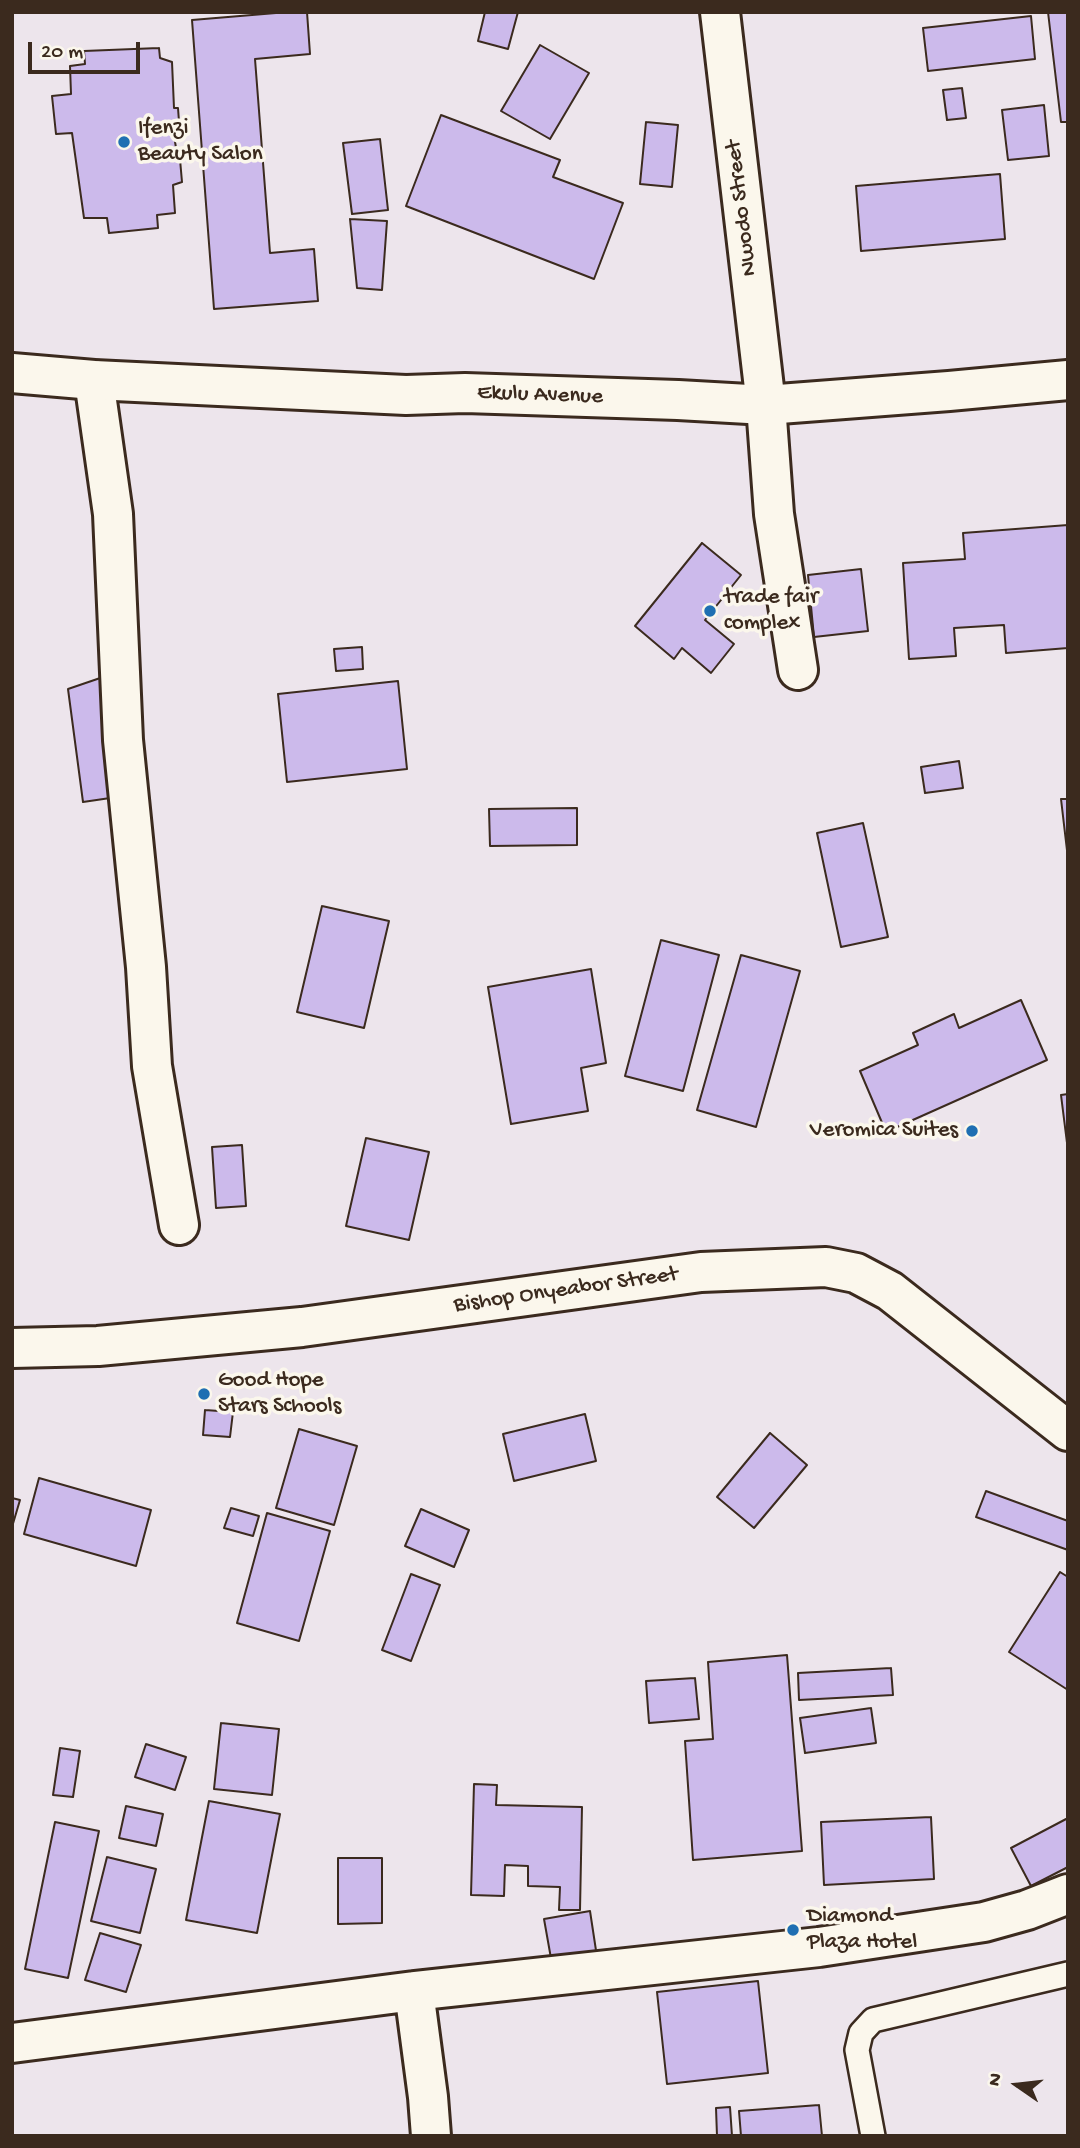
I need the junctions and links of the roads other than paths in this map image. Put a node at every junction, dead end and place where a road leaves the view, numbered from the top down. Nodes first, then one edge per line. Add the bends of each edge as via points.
1 (720, 12) edge
2 (12, 373) edge
3 (93, 380) junction
4 (1068, 380) edge
5 (766, 405) junction
6 (798, 670) dead end
7 (178, 1225) dead end
8 (12, 1348) edge
9 (1068, 1431) edge
10 (1068, 1894) edge
11 (1068, 1974) edge
12 (414, 1991) junction
13 (12, 2043) edge
14 (431, 2136) edge
15 (873, 2136) edge

1 - 5 street, Nwodo Street
2 - 3 street, Ekulu Avenue
3 - 5 street, Ekulu Avenue
3 - 7 street via 114,514 123,740 152,1066
4 - 5 street, Ekulu Avenue
5 - 6 street, Nwodo Street via 774,514
8 - 9 street, Bishop Onyeabor Street via 98,1346 302,1327 701,1272 826,1267 856,1273 890,1291
10 - 12 street via 984,1922 846,1943
11 - 15 lane via 873,2020 861,2033 857,2050
12 - 13 street
12 - 14 street

